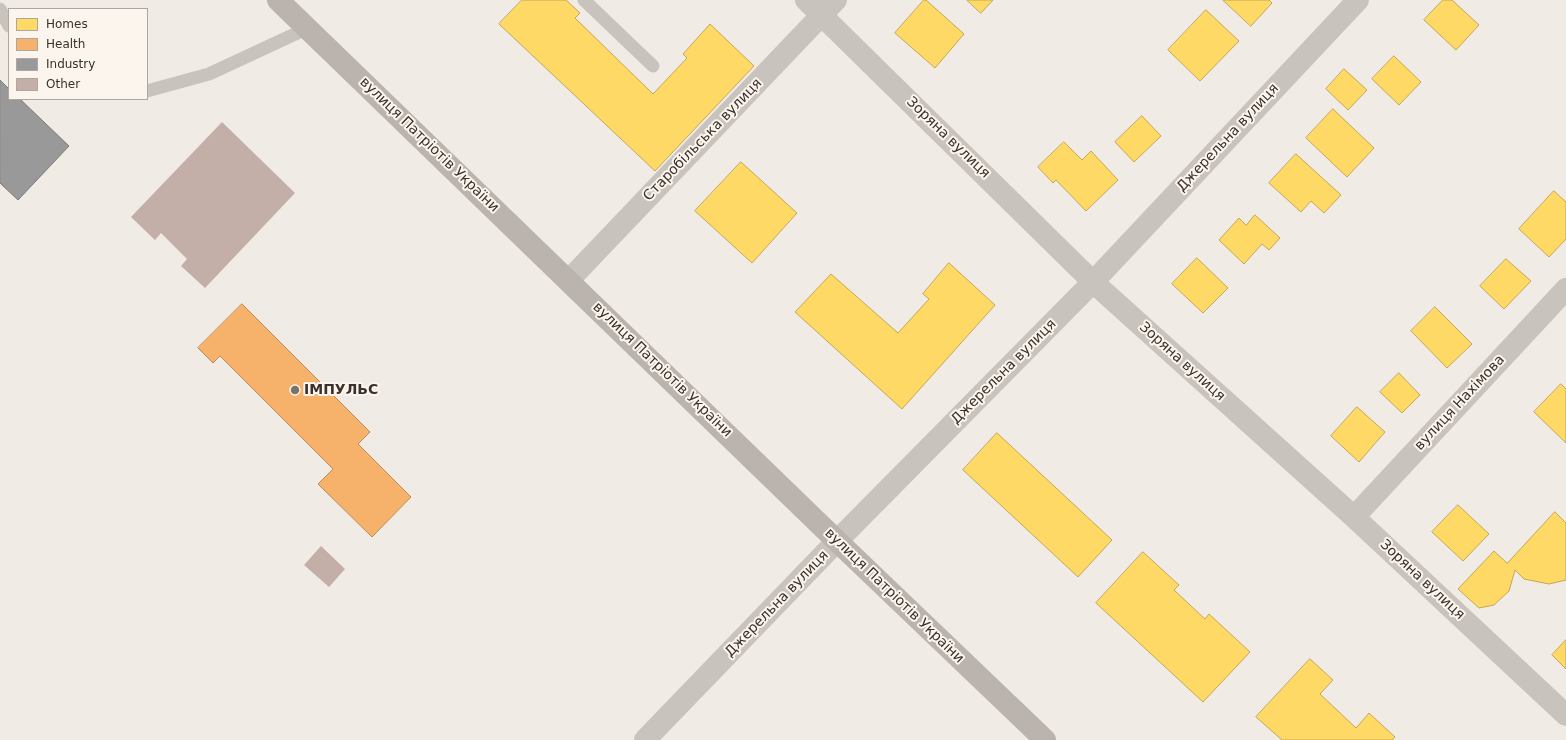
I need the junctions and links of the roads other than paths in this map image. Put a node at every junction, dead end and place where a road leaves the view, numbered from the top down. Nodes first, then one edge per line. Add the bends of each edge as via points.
1 (278, 0) edge
2 (584, 0) edge
3 (806, 0) edge
4 (1358, 0) edge
5 (829, 8) edge
6 (0, 9) edge
7 (8, 24) edge
8 (308, 28) junction
9 (653, 66) dead end
10 (148, 91) edge
11 (569, 280) junction
12 (1093, 282) junction
13 (1562, 301) edge
14 (1354, 517) junction
15 (837, 541) junction
16 (1566, 716) edge
17 (645, 740) edge
18 (1045, 740) edge

1 - 8 main road, вулиця Патріотів України
2 - 9 lane
3 - 5 street, Зоряна вулиця
4 - 12 street, Джерельна вулиця
5 - 11 street, Старобільська вулиця
5 - 12 street, Зоряна вулиця
6 - 7 lane
8 - 10 lane via 209,74
8 - 11 main road, вулиця Патріотів України
11 - 15 main road, вулиця Патріотів України
12 - 14 street, Зоряна вулиця
12 - 15 street, Джерельна вулиця
13 - 14 street, вулиця Нахімова
14 - 16 street, Зоряна вулиця
15 - 17 street, Джерельна вулиця
15 - 18 main road, вулиця Патріотів України

